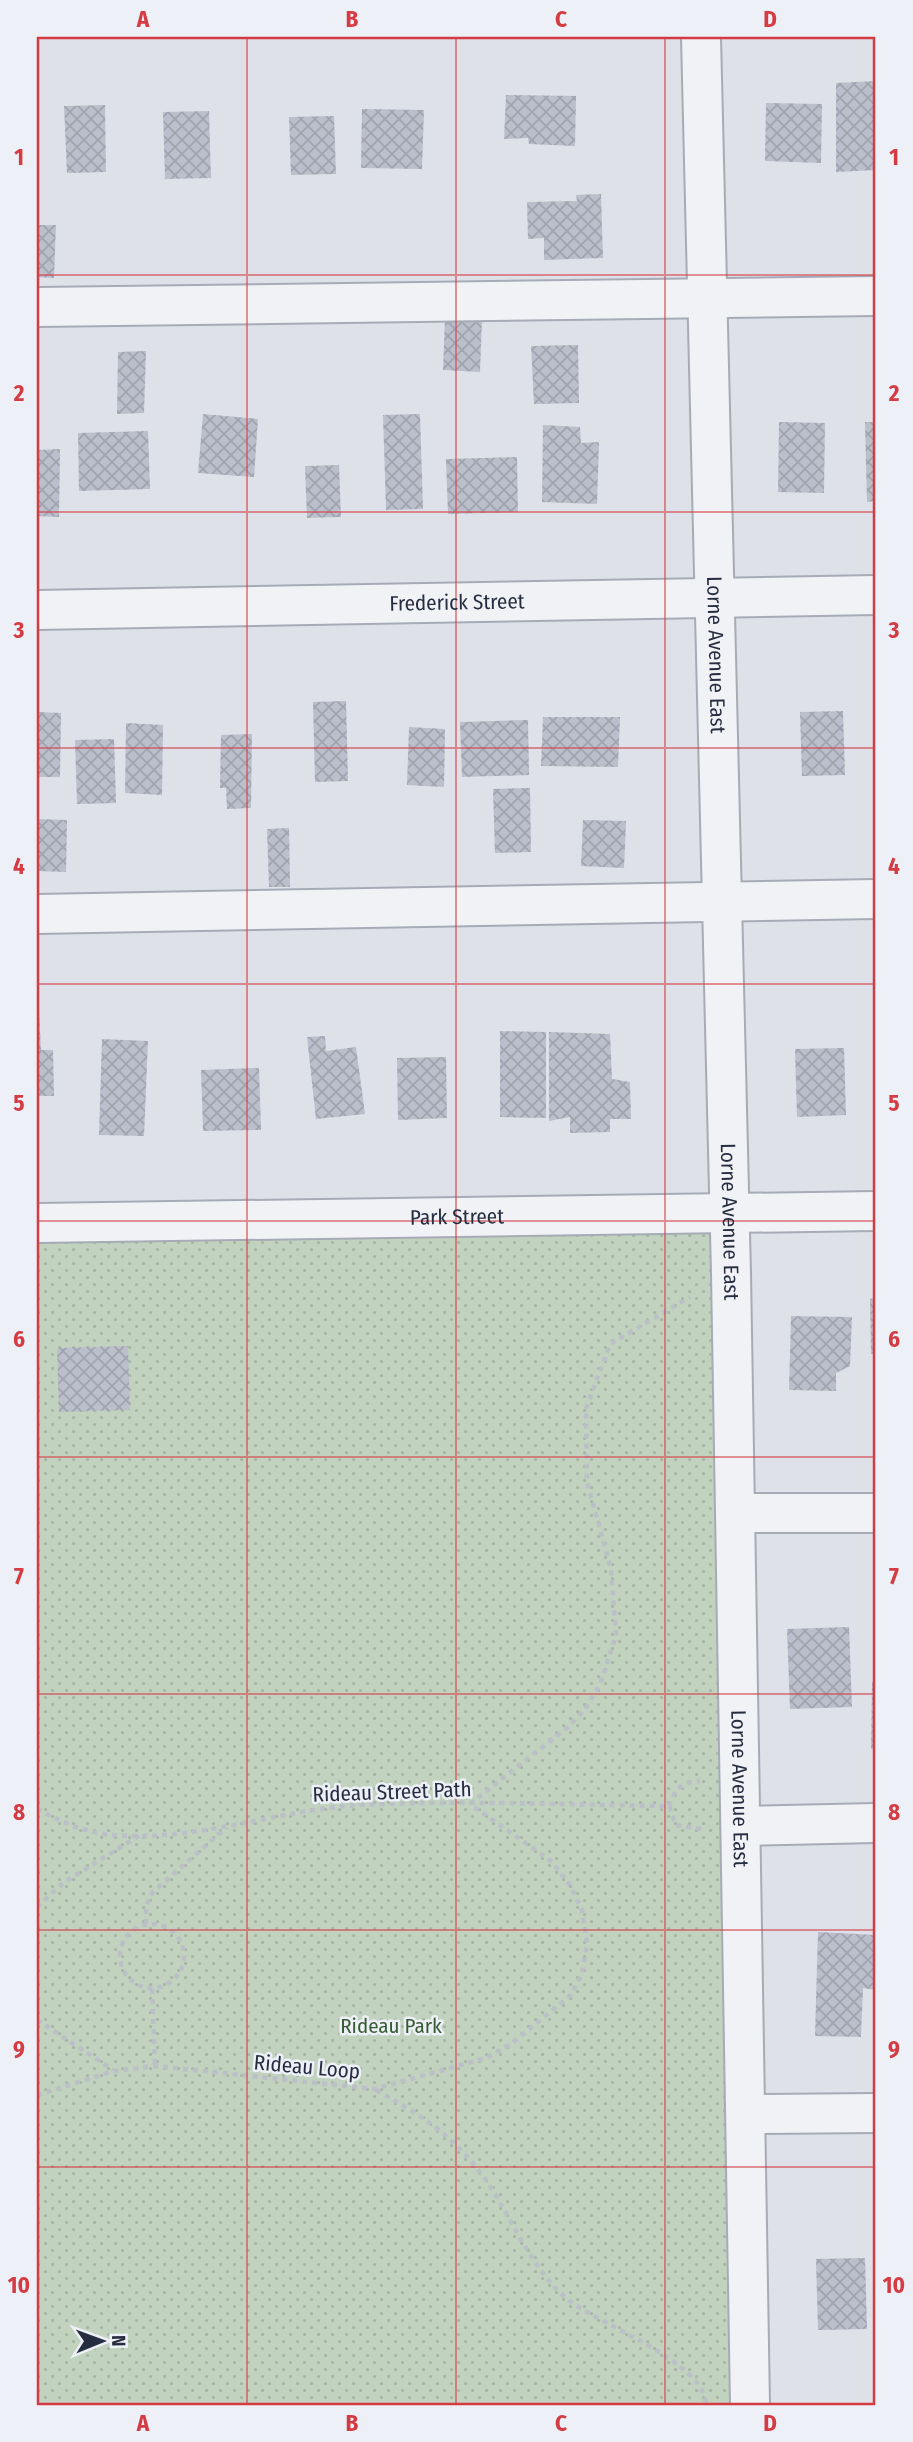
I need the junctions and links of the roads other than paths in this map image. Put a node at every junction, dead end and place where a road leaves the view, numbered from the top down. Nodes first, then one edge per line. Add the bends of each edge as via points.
1 (701, 37) edge
2 (876, 296) edge
3 (707, 298) junction
4 (37, 307) edge
5 (876, 595) edge
6 (713, 598) junction
7 (37, 610) edge
8 (876, 899) edge
9 (721, 901) junction
10 (37, 914) edge
11 (876, 1211) edge
12 (729, 1214) junction
13 (37, 1223) edge
14 (736, 1513) junction
15 (876, 1513) edge
16 (876, 1823) edge
17 (742, 1826) junction
18 (876, 2113) edge
19 (748, 2114) junction
20 (750, 2405) edge

1 - 3 street, Lorne Avenue East
2 - 3 street
3 - 4 street
3 - 6 street, Lorne Avenue East
5 - 6 street, Frederick Street
6 - 7 street, Frederick Street
6 - 9 street, Lorne Avenue East
8 - 9 street
9 - 10 street
9 - 12 street, Lorne Avenue East
11 - 12 street, Park Street
12 - 13 street, Park Street
12 - 14 street, Lorne Avenue East
14 - 15 street
14 - 17 street, Lorne Avenue East
16 - 17 street
17 - 19 street, Lorne Avenue East
18 - 19 street
19 - 20 street, Lorne Avenue East

